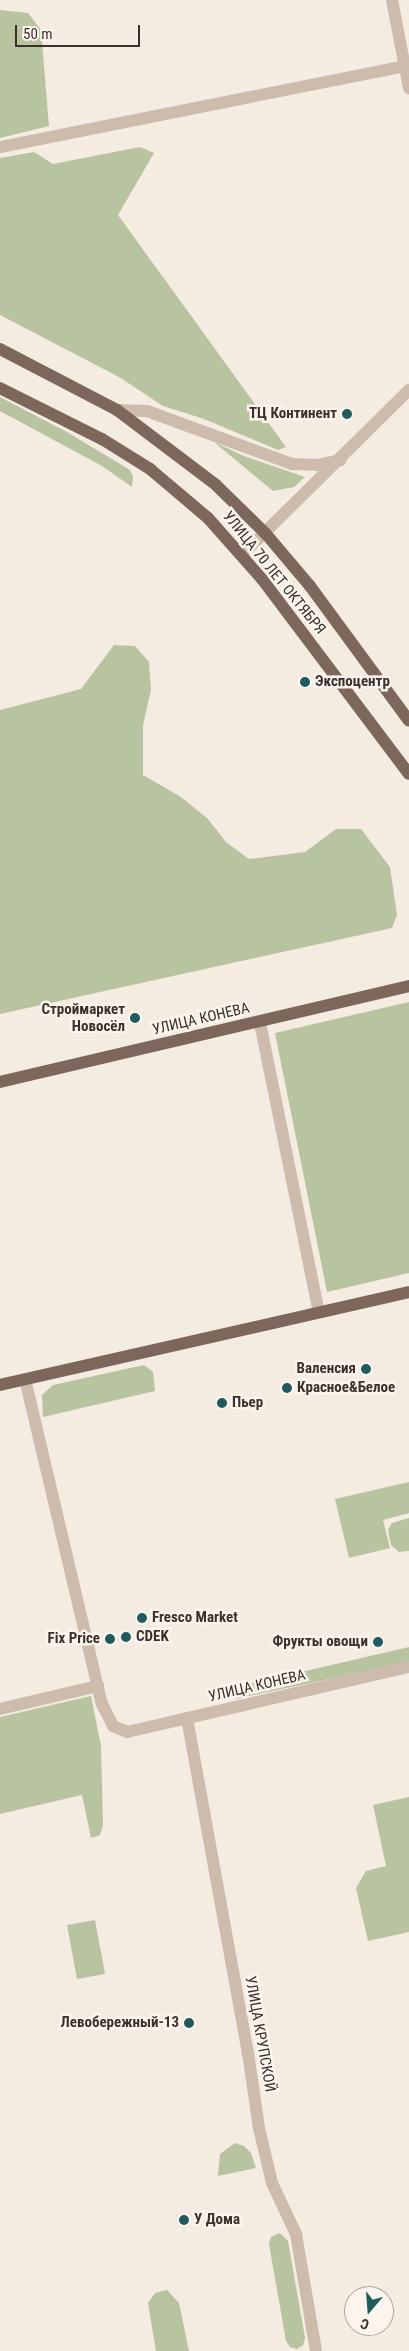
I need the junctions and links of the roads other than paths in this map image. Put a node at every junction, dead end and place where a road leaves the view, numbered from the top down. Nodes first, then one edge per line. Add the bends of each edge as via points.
1 (392, 0) edge
2 (405, 66) junction
3 (409, 88) edge
4 (0, 147) edge
5 (1, 349) edge
6 (0, 388) edge
7 (407, 396) edge
8 (117, 410) junction
9 (340, 460) junction
10 (266, 534) junction
11 (242, 555) junction
12 (409, 722) edge
13 (409, 774) edge
14 (409, 986) edge
15 (260, 1023) junction
16 (0, 1082) edge
17 (409, 1292) edge
18 (319, 1312) junction
19 (26, 1379) junction
20 (0, 1385) edge
21 (409, 1667) edge
22 (98, 1686) junction
23 (0, 1708) edge
24 (187, 1718) junction
25 (316, 2351) edge

1 - 2 street
2 - 3 street
2 - 4 street
5 - 8 main road, УЛИЦА 70 ЛЕТ ОКТЯБРЯ
6 - 11 main road, УЛИЦА 70 ЛЕТ ОКТЯБРЯ via 102,439 150,469 203,513
7 - 9 street
8 - 9 street via 148,411 292,464 317,465
8 - 10 main road, УЛИЦА 70 ЛЕТ ОКТЯБРЯ via 216,485
9 - 10 street
10 - 11 street
10 - 12 main road, УЛИЦА 70 ЛЕТ ОКТЯБРЯ via 310,586
11 - 13 main road, УЛИЦА 70 ЛЕТ ОКТЯБРЯ
14 - 15 main road, УЛИЦА КОНЕВА
15 - 16 main road, УЛИЦА КОНЕВА
15 - 18 street
17 - 18 main road
18 - 19 main road
19 - 20 main road
19 - 22 street
21 - 24 street, УЛИЦА КОНЕВА
22 - 23 street
22 - 24 street, УЛИЦА КОНЕВА via 102,1704 113,1726 127,1732
24 - 25 street, УЛИЦА КРУПСКОЙ via 259,2128 272,2183 296,2234

